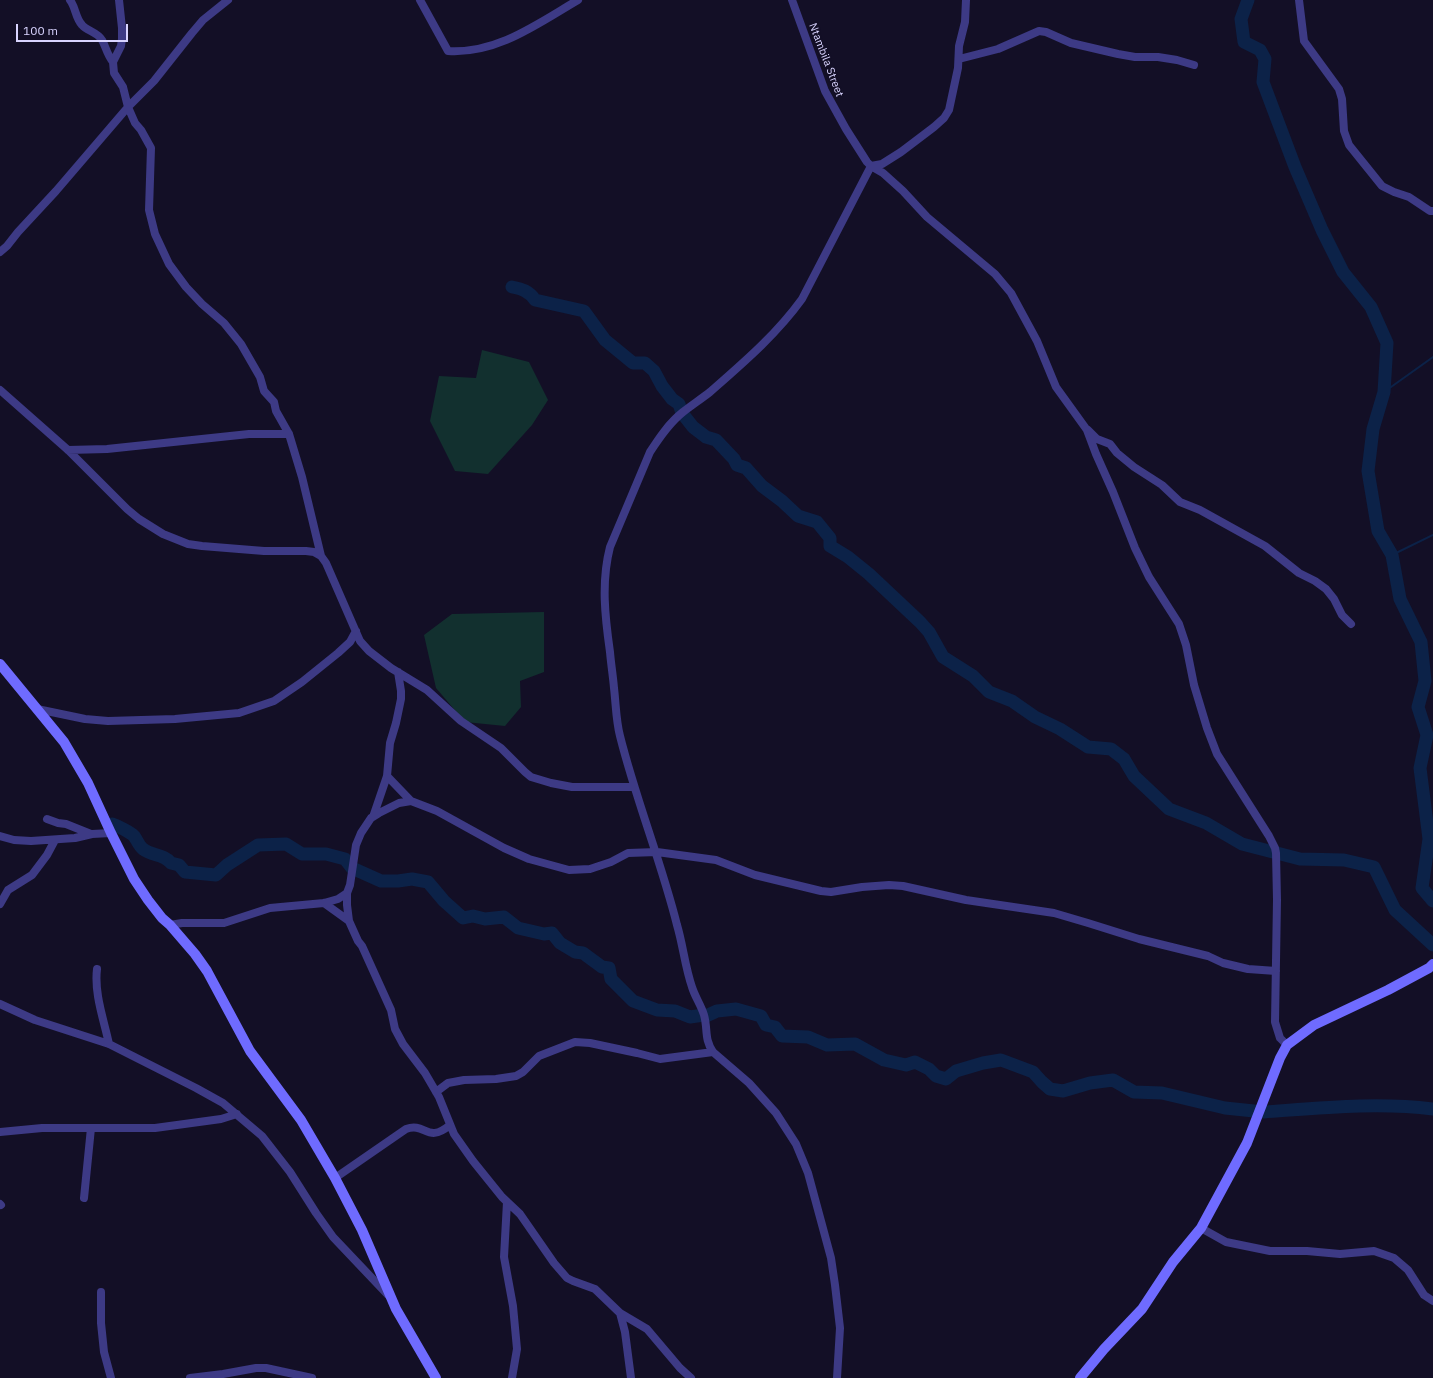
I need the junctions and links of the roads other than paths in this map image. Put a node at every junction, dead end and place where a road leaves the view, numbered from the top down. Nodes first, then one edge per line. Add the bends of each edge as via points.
1 (70, 0) edge
2 (119, 0) edge
3 (228, 0) edge
4 (420, 0) edge
5 (578, 0) edge
6 (792, 0) edge
7 (966, 0) edge
8 (1299, 0) edge
9 (958, 59) junction
10 (113, 62) junction
11 (1194, 65) dead end
12 (128, 107) junction
13 (871, 166) junction
14 (1433, 212) edge
15 (0, 252) edge
16 (0, 390) edge
17 (1087, 430) junction
18 (289, 434) junction
19 (68, 450) junction
20 (321, 556) junction
21 (1351, 624) dead end
22 (356, 631) junction
23 (0, 664) edge
24 (398, 672) junction
25 (37, 709) junction
26 (387, 776) junction
27 (634, 787) junction
28 (411, 801) junction
29 (373, 817) junction
30 (47, 819) dead end
31 (92, 834) junction
32 (111, 834) junction
33 (0, 836) edge
34 (55, 840) junction
35 (657, 852) junction
36 (347, 893) junction
37 (0, 904) edge
38 (324, 904) junction
39 (349, 921) junction
40 (170, 925) junction
41 (1433, 964) edge
42 (97, 969) dead end
43 (1276, 971) junction
44 (0, 1004) edge
45 (109, 1044) junction
46 (1287, 1045) junction
47 (713, 1052) junction
48 (436, 1092) junction
49 (237, 1114) junction
50 (450, 1125) junction
51 (91, 1128) junction
52 (0, 1132) edge
53 (335, 1178) junction
54 (84, 1198) dead end
55 (507, 1202) junction
56 (1201, 1228) junction
57 (102, 1292) dead end
58 (391, 1298) junction
59 (1433, 1301) edge
60 (620, 1313) junction
61 (111, 1378) edge
62 (190, 1378) edge
63 (312, 1378) edge
64 (436, 1378) edge
65 (512, 1378) edge
66 (631, 1378) edge
67 (691, 1378) edge
68 (837, 1378) edge
69 (1080, 1378) edge

1 - 10 street via 81,25 98,35
2 - 10 street via 121,46
3 - 12 street via 203,20 154,81
4 - 5 street via 448,51 457,52 504,42
6 - 13 street, Ntambila Street via 825,91
7 - 9 street
8 - 14 street via 1304,41 1339,90 1344,131 1349,145 1382,186 1409,197
9 - 11 street via 998,49 1039,31 1071,43 1118,54 1158,57
9 - 13 street via 949,110 944,118 901,152 882,164
10 - 12 street via 114,73 123,87
12 - 15 street
12 - 18 street via 151,148 149,210 161,249 186,287 224,323 241,344
13 - 17 street via 883,172 927,217 1003,282 1034,335 1056,387
13 - 27 street via 802,299 767,341 682,413 657,441 610,547 604,583 605,612 617,718
16 - 19 street
17 - 21 street via 1097,439 1110,444 1117,453 1162,485 1180,502 1200,510 1265,546 1299,573 1315,580 1326,589 1342,615
17 - 43 street via 1135,548 1149,577 1179,624 1194,685 1217,754 1275,848
18 - 19 street via 249,434 107,449
18 - 20 street
19 - 20 street via 139,519 176,540 202,546 264,551 306,551
20 - 22 street
22 - 24 street via 360,641 370,652
22 - 25 street via 350,642 302,682 274,701 239,714 108,721
23 - 25 street
24 - 26 street via 401,699 390,743
24 - 27 street via 418,683 461,721 501,748 531,777 572,787
25 - 32 street via 75,760
26 - 28 street
26 - 29 street
27 - 35 street
28 - 29 street via 399,803
28 - 35 street via 437,811 529,859 569,870 590,869 628,853
29 - 36 street via 356,845
30 - 31 street
31 - 32 street
31 - 34 street
32 - 40 street via 134,879
33 - 34 street via 14,840
34 - 37 street via 32,875 8,890
35 - 43 street via 716,860 755,875 822,891 904,886 966,900 1054,913 1139,939 1208,956 1223,963 1248,969
35 - 47 street via 692,987 704,1015 707,1039
36 - 38 street
36 - 39 street
38 - 39 street
38 - 40 street via 270,908 224,923
39 - 48 street via 392,1010 395,1028 403,1044
40 - 53 street via 207,971 250,1051 301,1120
41 - 46 street via 1388,990 1314,1025
42 - 45 street via 98,994
43 - 46 street via 1275,1022 1280,1038
44 - 45 street via 35,1020
45 - 49 street via 196,1088
46 - 56 street via 1247,1143
47 - 48 street via 660,1059 597,1044 575,1042 539,1056 516,1076 448,1083
47 - 68 street via 749,1083 776,1113 796,1144 808,1173 831,1258 835,1285 840,1328
48 - 50 street
49 - 51 street via 221,1119 156,1128
49 - 58 street via 262,1136 290,1172 333,1237
50 - 53 street via 435,1134 412,1127 406,1129
50 - 55 street via 473,1161
51 - 52 street via 42,1128
51 - 54 street
53 - 58 street via 362,1230
55 - 60 street via 520,1214 567,1278 595,1289
55 - 65 street via 504,1257 515,1316 517,1349
56 - 59 street via 1226,1242 1270,1251 1340,1254 1374,1251 1399,1262 1408,1270 1424,1295
56 - 69 street via 1173,1262 1142,1310
57 - 61 street via 101,1323 104,1352
58 - 64 street
60 - 66 street
60 - 67 street via 647,1329
62 - 63 street via 266,1368

